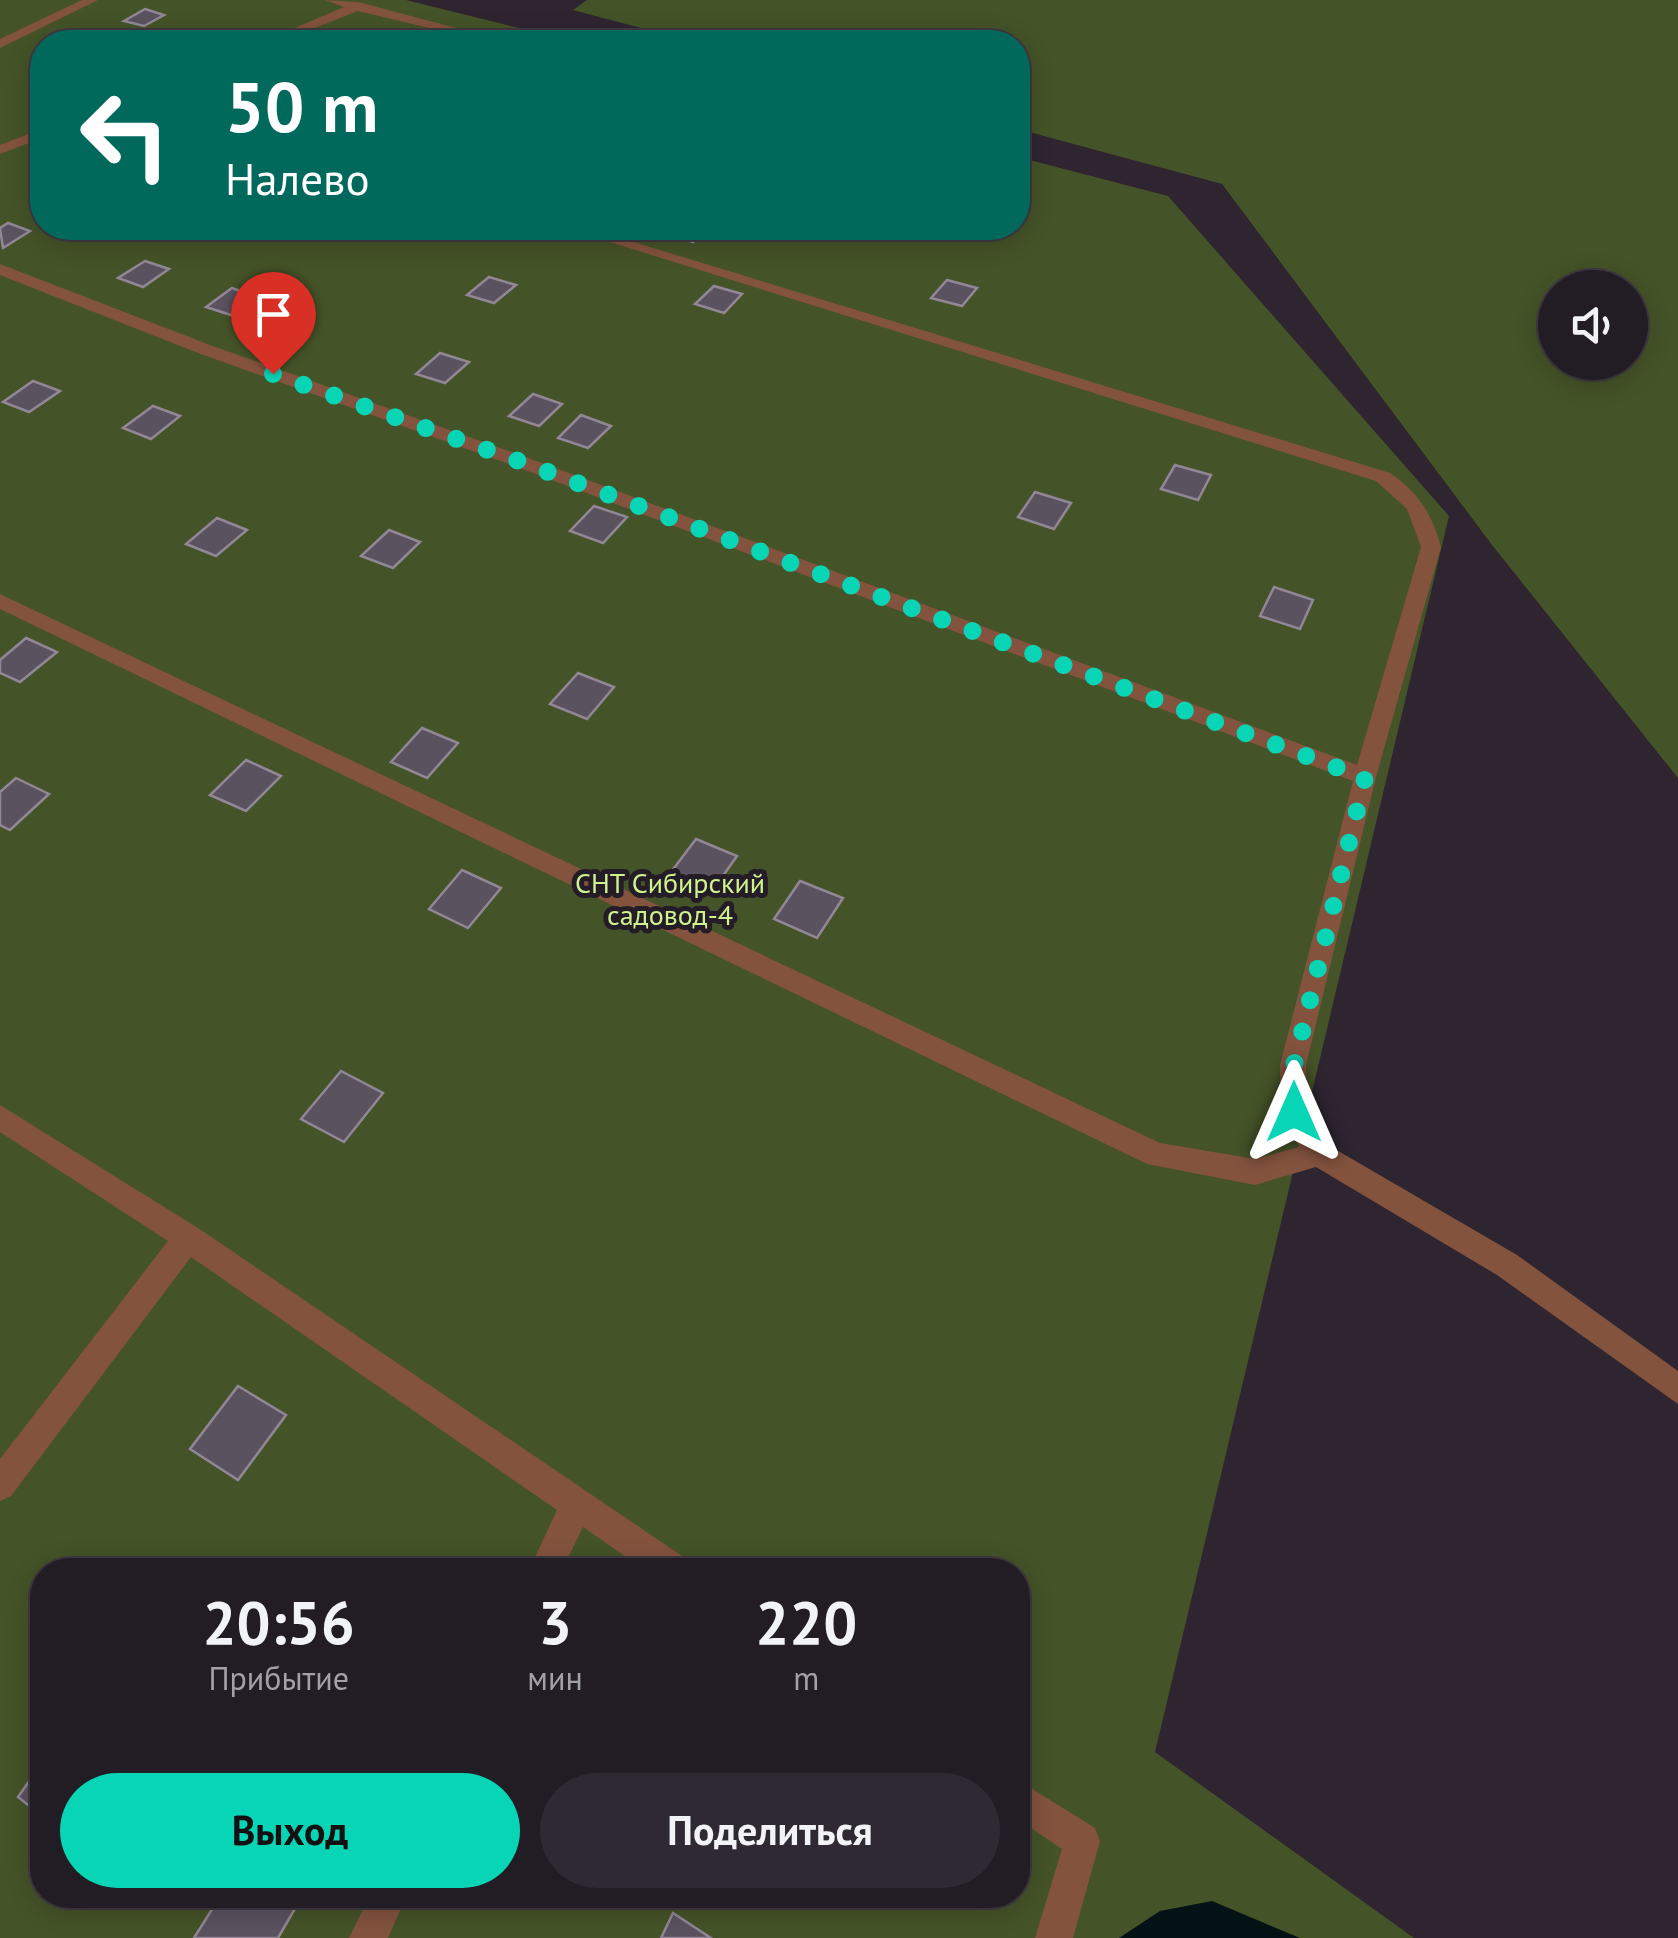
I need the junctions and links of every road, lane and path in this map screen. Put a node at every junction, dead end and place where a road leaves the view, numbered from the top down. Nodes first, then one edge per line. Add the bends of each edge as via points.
1 (92, 0) edge
2 (331, 0) edge
3 (358, 6) junction
4 (299, 30) edge
5 (454, 30) edge
6 (0, 44) edge
7 (30, 139) edge
8 (0, 150) edge
9 (612, 240) edge
10 (0, 268) edge
11 (0, 601) edge
12 (1365, 778) junction
13 (0, 1117) edge
14 (1318, 1154) junction
15 (188, 1238) junction
16 (1678, 1388) edge
17 (0, 1485) edge
18 (576, 1506) junction
19 (551, 1558) edge
20 (654, 1558) edge
21 (1030, 1806) edge
22 (383, 1908) edge
23 (368, 1938) edge
24 (1054, 1938) edge

1 - 6 lane
2 - 3 lane
3 - 4 lane
3 - 5 lane
7 - 8 lane
9 - 12 lane via 1384,477 1409,492 1424,514 1431,547
10 - 12 lane
11 - 14 lane via 1157,1155 1255,1172
12 - 14 lane via 1294,1065 1294,1112
13 - 15 lane
14 - 16 lane via 1507,1266
15 - 17 lane
15 - 18 lane
18 - 19 lane
18 - 20 lane
21 - 24 lane via 1082,1842
22 - 23 lane

